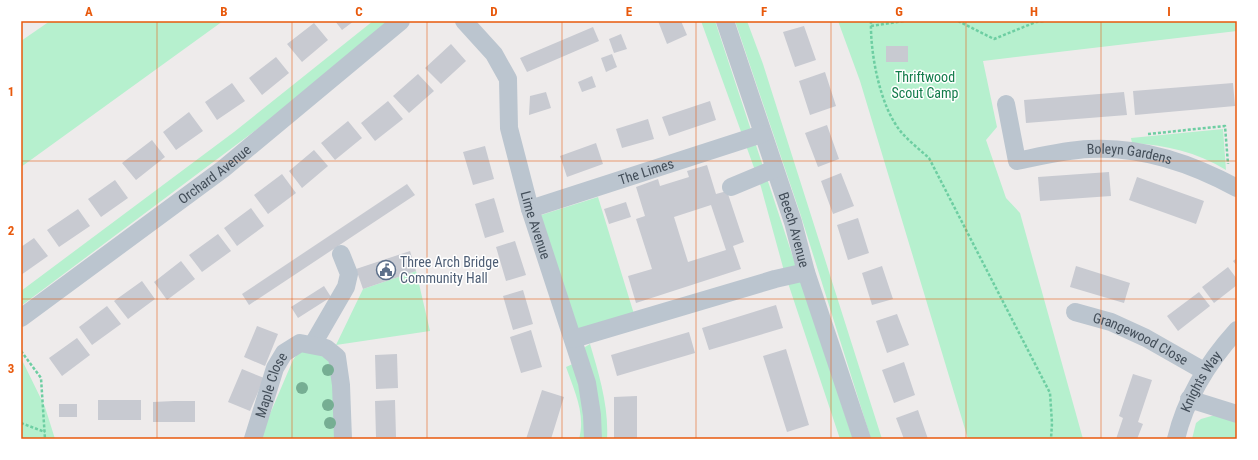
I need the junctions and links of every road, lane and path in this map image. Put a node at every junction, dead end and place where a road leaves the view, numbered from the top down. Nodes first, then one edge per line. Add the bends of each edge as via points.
1 (401, 21) edge
2 (464, 21) edge
3 (725, 21) edge
4 (871, 21) edge
5 (904, 21) edge
6 (958, 21) edge
7 (1045, 21) edge
8 (871, 26) junction
9 (1006, 104) dead end
10 (762, 134) junction
11 (1144, 134) dead end
12 (774, 169) junction
13 (1230, 185) edge
14 (731, 187) dead end
15 (530, 209) junction
16 (341, 254) dead end
17 (806, 272) junction
18 (1075, 312) dead end
19 (21, 318) edge
20 (1237, 330) edge
21 (573, 339) junction
22 (313, 344) junction
23 (21, 351) edge
24 (1204, 371) junction
25 (1189, 399) junction
26 (1237, 414) edge
27 (21, 423) edge
28 (45, 432) junction
29 (45, 439) edge
30 (253, 439) edge
31 (343, 439) edge
32 (593, 439) edge
33 (862, 439) edge
34 (1051, 439) edge
35 (1176, 439) edge

1 - 19 street, Orchard Avenue via 223,169
2 - 15 street, Lime Avenue via 494,54 508,79 509,128
3 - 10 street, Beech Avenue
4 - 8 path
5 - 8 path
6 - 7 path via 994,39 1036,22
8 - 34 path via 874,68 888,111 901,132 929,158 1050,393
9 - 13 street, Boleyn Gardens via 1017,161 1089,149 1123,150 1191,165
10 - 12 street, Beech Avenue
10 - 15 street, The Limes
11 - 13 path via 1225,126
12 - 14 street
12 - 17 street, Beech Avenue via 793,222
15 - 21 street, Lime Avenue
16 - 22 street via 349,274 346,288
17 - 21 street
17 - 33 street, Beech Avenue
18 - 24 street, Grangewood Close via 1125,328
20 - 24 street, Knights Way
21 - 32 street, Lime Avenue via 590,397
22 - 30 street, Maple Close via 300,343 284,353 275,368
22 - 31 street via 326,348 337,357
23 - 28 path via 42,378
24 - 25 street, Knights Way
25 - 26 street
25 - 35 street, Knights Way
27 - 28 path
28 - 29 path

